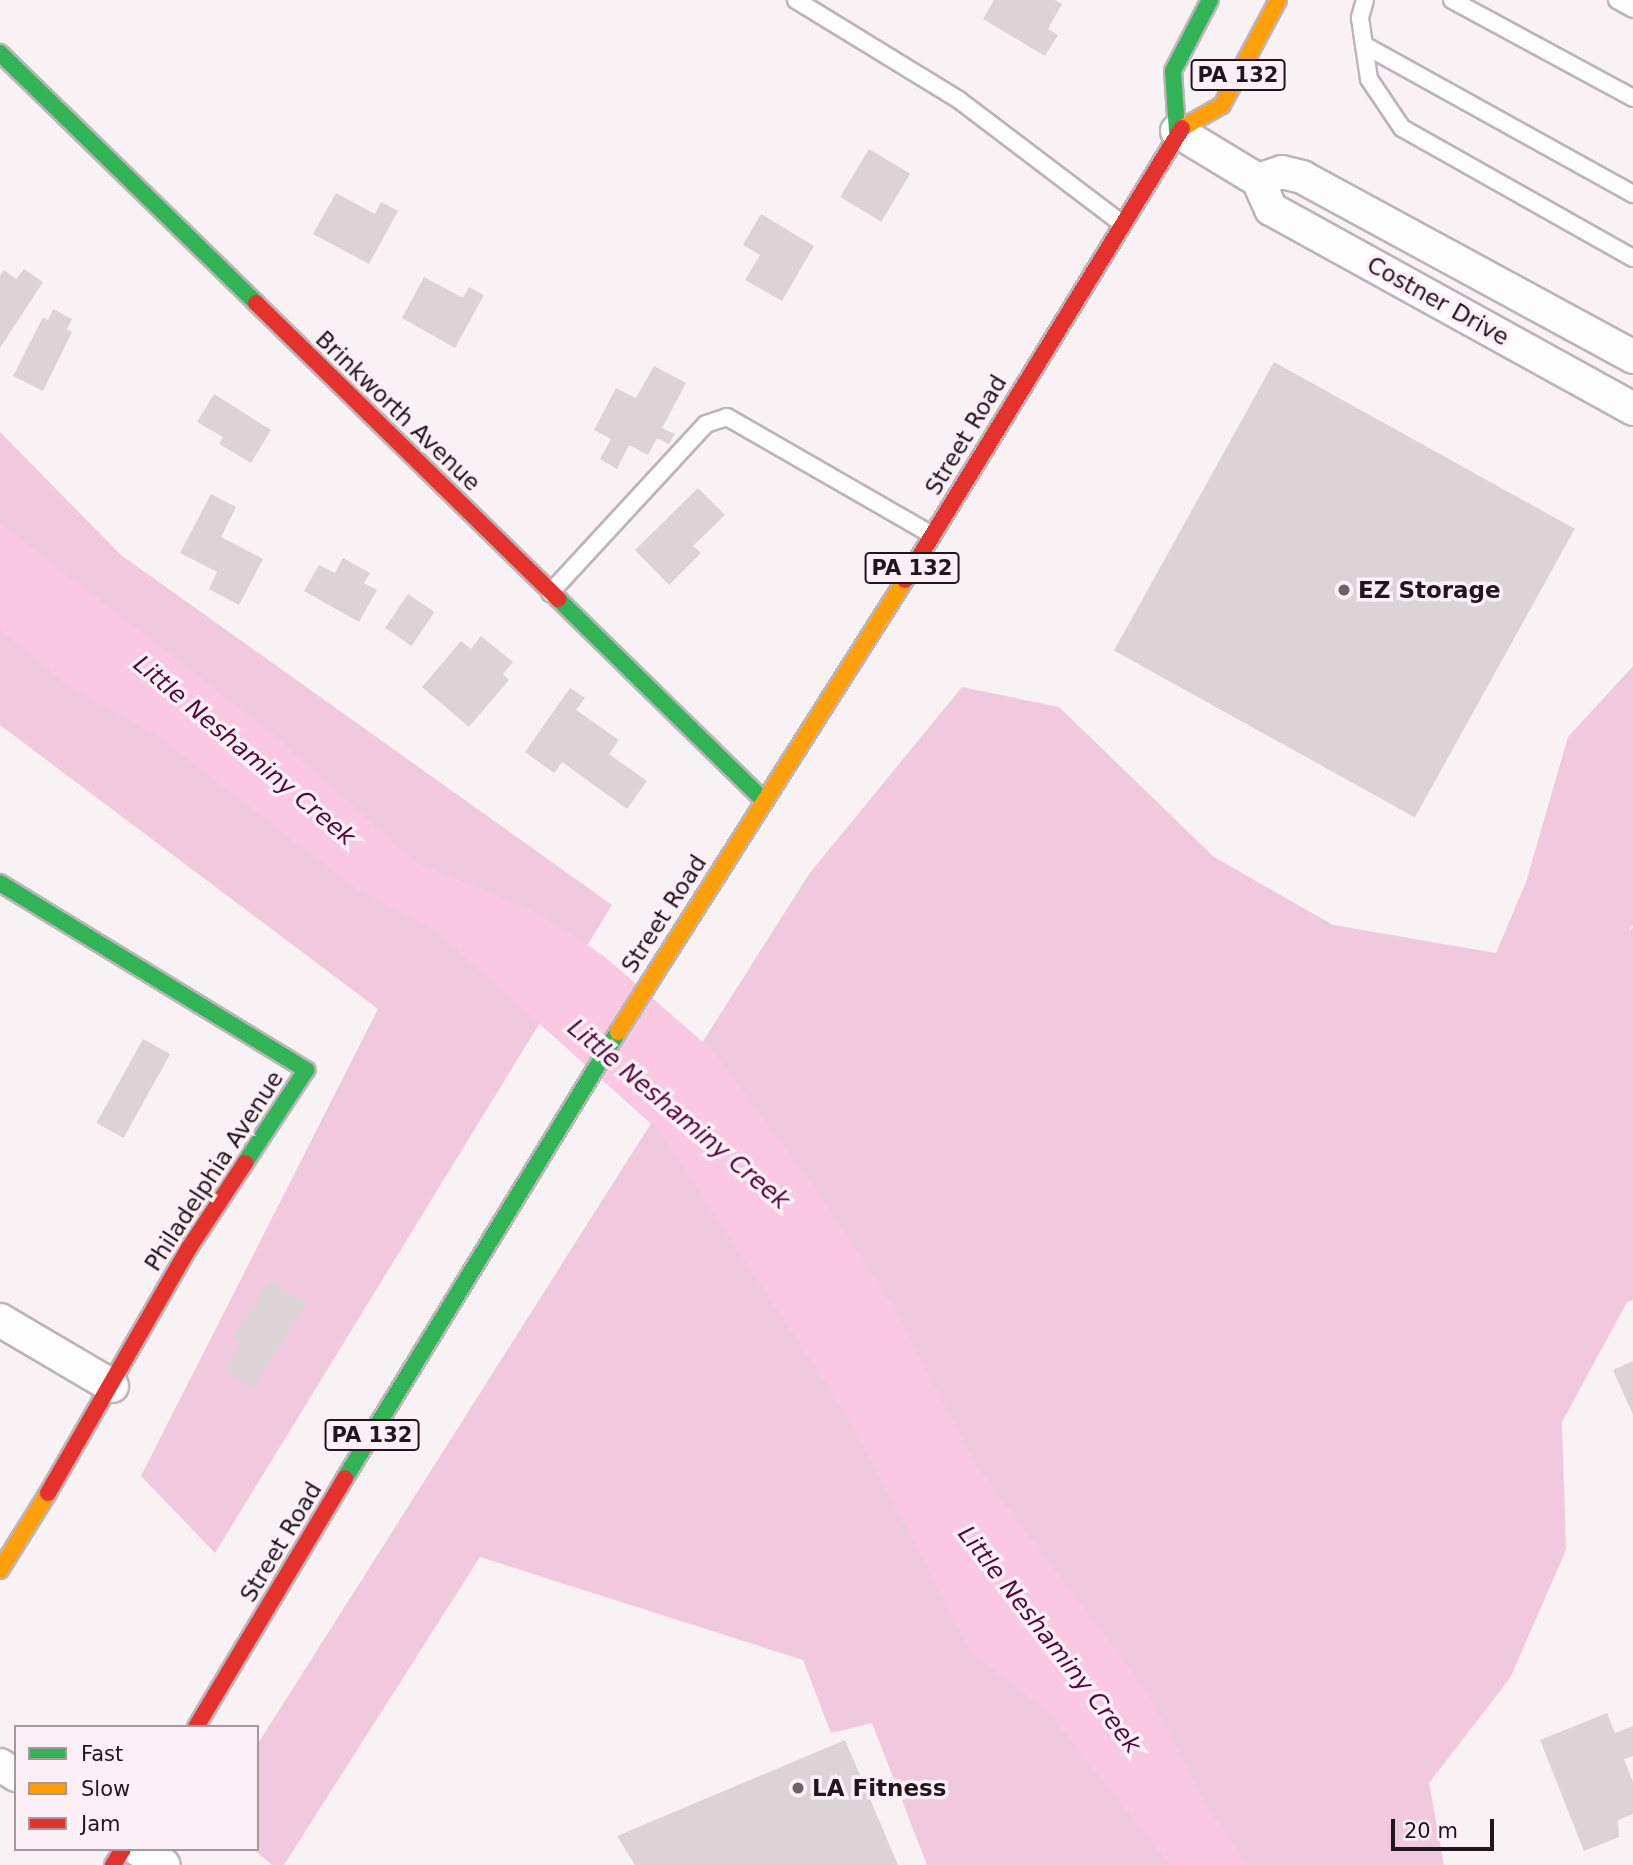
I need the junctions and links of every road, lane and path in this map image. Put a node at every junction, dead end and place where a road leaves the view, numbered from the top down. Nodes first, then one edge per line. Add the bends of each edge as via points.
1 (796, 0) edge
2 (1210, 0) edge
3 (1278, 0) edge
4 (1365, 0) edge
5 (1452, 0) edge
6 (1617, 0) edge
7 (1633, 9) edge
8 (1364, 45) junction
9 (0, 53) edge
10 (1633, 98) edge
11 (1177, 131) junction
12 (1258, 180) junction
13 (1633, 194) edge
14 (1121, 223) junction
15 (1633, 258) edge
16 (1633, 357) edge
17 (1633, 409) edge
18 (932, 535) junction
19 (550, 593) junction
20 (764, 801) junction
21 (0, 883) edge
22 (0, 1320) edge
23 (113, 1386) junction
24 (0, 1570) edge
25 (197, 1725) edge
26 (140, 1851) edge
27 (164, 1865) edge

1 - 14 lane via 959,100
2 - 11 main road, PA 132 via 1173,71
3 - 11 main road, Street Road / PA 132 via 1222,105
4 - 8 lane via 1360,18
5 - 10 lane
6 - 7 lane
8 - 13 lane
8 - 15 lane via 1369,79 1402,128
9 - 19 main road, Brinkworth Avenue
11 - 12 street
11 - 14 main road, Street Road / PA 132
12 - 16 street, Costner Drive via 1282,172 1302,177
12 - 17 street, Costner Drive via 1271,209
14 - 18 main road, Street Road / PA 132
18 - 19 lane via 727,417 706,424
18 - 20 main road, Street Road / PA 132
19 - 20 main road, Brinkworth Avenue
20 - 25 main road, Street Road / PA 132 via 547,1142
21 - 23 main road, Philadelphia Avenue via 306,1070 189,1248
22 - 23 street
23 - 24 main road, Philadelphia Avenue
26 - 27 street

